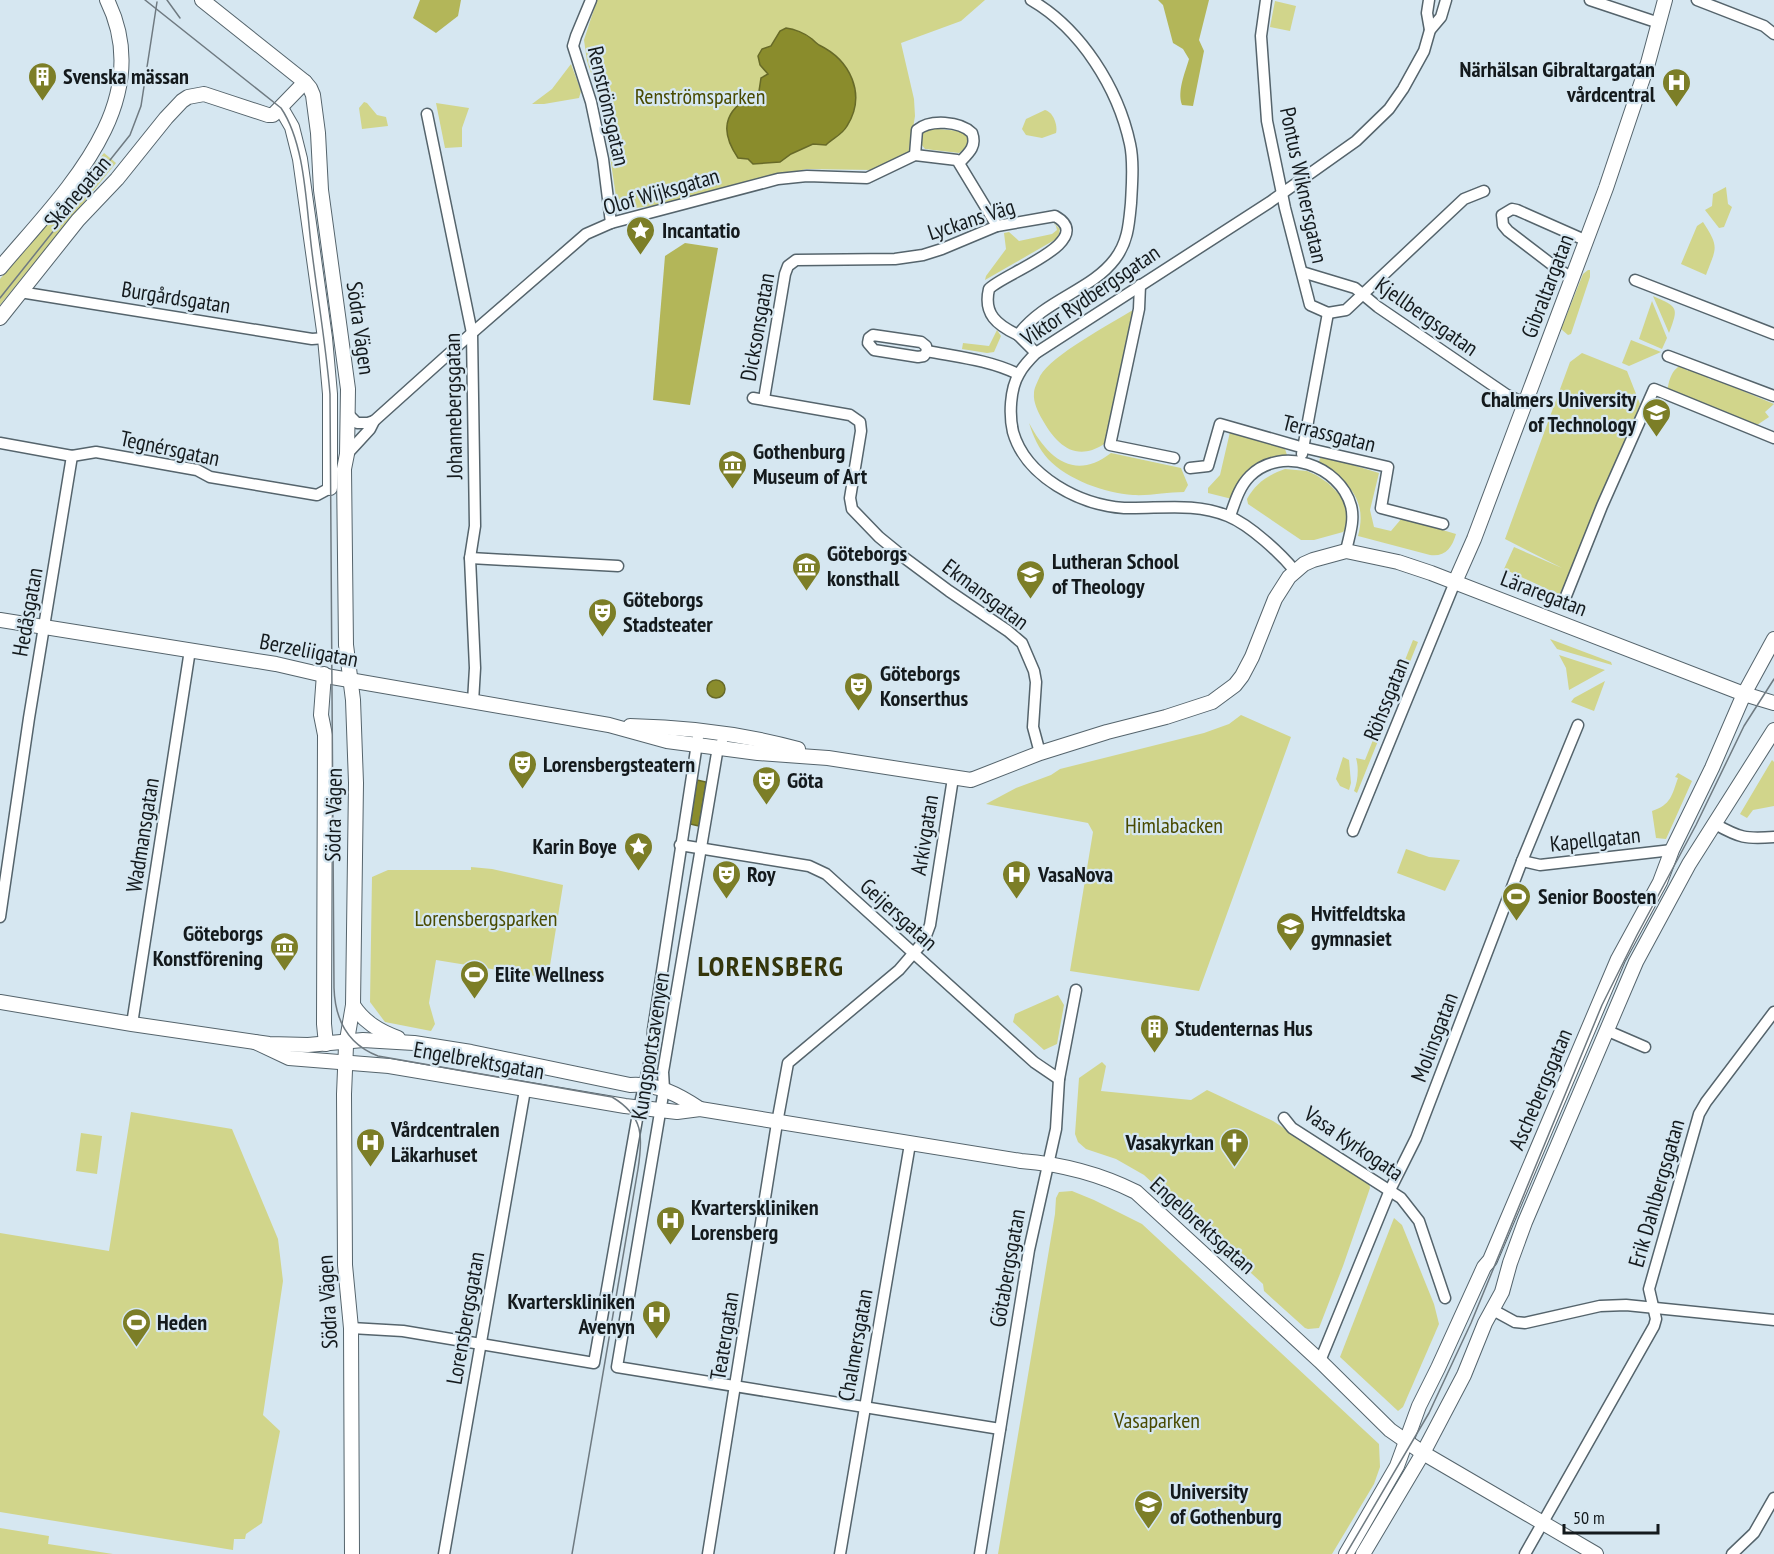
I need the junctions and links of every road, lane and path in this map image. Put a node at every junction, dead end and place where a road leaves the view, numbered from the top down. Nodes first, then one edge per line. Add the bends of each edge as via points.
1 (107, 0) edge
2 (119, 0) edge
3 (202, 0) edge
4 (591, 0) edge
5 (1031, 0) edge
6 (1266, 0) edge
7 (1429, 0) edge
8 (1446, 0) edge
9 (1590, 0) edge
10 (1665, 0) edge
11 (1697, 0) edge
12 (114, 15) junction
13 (1659, 23) junction
14 (1430, 30) junction
15 (1774, 34) edge
16 (305, 82) junction
17 (281, 108) junction
18 (427, 114) dead end
19 (915, 155) junction
20 (960, 162) junction
21 (1484, 191) dead end
22 (1282, 194) junction
23 (610, 223) junction
24 (997, 226) junction
25 (1587, 240) junction
26 (790, 263) joint
27 (0, 268) edge
28 (1302, 272) junction
29 (1573, 278) junction
30 (1635, 280) dead end
31 (1140, 285) junction
32 (20, 292) junction
33 (1362, 295) junction
34 (1328, 313) junction
35 (0, 318) edge
36 (472, 333) junction
37 (1774, 334) edge
38 (1018, 335) junction
39 (325, 338) junction
40 (927, 351) junction
41 (1036, 353) junction
42 (1668, 356) dead end
43 (1018, 374) junction
44 (1774, 396) edge
45 (1524, 403) junction
46 (348, 414) junction
47 (374, 421) junction
48 (1774, 438) edge
49 (0, 443) edge
50 (1303, 448) junction
51 (347, 454) junction
52 (72, 456) junction
53 (1174, 458) dead end
54 (1300, 461) junction
55 (1190, 468) dead end
56 (330, 488) joint
57 (850, 498) joint
58 (1230, 516) junction
59 (1443, 524) dead end
60 (1346, 551) junction
61 (470, 558) junction
62 (618, 566) dead end
63 (1295, 571) junction
64 (1455, 582) junction
65 (1566, 596) dead end
66 (0, 620) edge
67 (45, 627) junction
68 (1774, 639) edge
69 (190, 650) junction
70 (1774, 650) edge
71 (324, 674) junction
72 (350, 679) junction
73 (1744, 694) junction
74 (1768, 701) edge
75 (473, 702) junction
76 (1578, 725) dead end
77 (1774, 730) edge
78 (728, 735) junction
79 (698, 738) junction
80 (718, 747) junction
81 (1040, 753) junction
82 (828, 758) junction
83 (953, 778) junction
84 (1715, 824) junction
85 (1353, 831) dead end
86 (1774, 837) edge
87 (680, 845) junction
88 (701, 849) junction
89 (1672, 850) junction
90 (1522, 861) junction
91 (0, 917) edge
92 (914, 955) junction
93 (1076, 990) dead end
94 (0, 1002) edge
95 (353, 1005) junction
96 (1774, 1011) edge
97 (132, 1024) junction
98 (1608, 1031) junction
99 (346, 1041) junction
100 (255, 1042) junction
101 (414, 1043) junction
102 (326, 1044) junction
103 (1645, 1047) dead end
104 (345, 1062) junction
105 (1059, 1079) junction
106 (644, 1083) junction
107 (525, 1089) junction
108 (663, 1089) junction
109 (639, 1108) junction
110 (660, 1110) junction
111 (700, 1110) junction
112 (1284, 1118) dead end
113 (777, 1123) junction
114 (910, 1144) junction
115 (1049, 1163) junction
116 (1390, 1190) junction
117 (1445, 1298) dead end
118 (1654, 1307) junction
119 (1494, 1310) junction
120 (1774, 1320) edge
121 (351, 1328) junction
122 (481, 1344) junction
123 (1320, 1361) junction
124 (735, 1386) junction
125 (864, 1407) junction
126 (1000, 1430) junction
127 (1407, 1442) junction
128 (1423, 1453) junction
129 (1774, 1498) edge
130 (1543, 1523) junction
131 (352, 1554) edge
132 (444, 1554) edge
133 (708, 1554) edge
134 (840, 1554) edge
135 (980, 1554) edge
136 (1346, 1554) edge
137 (1363, 1554) edge
138 (1525, 1554) edge
139 (1596, 1554) edge
140 (1732, 1554) edge

1 - 12 street, Skånegatan
2 - 12 street
3 - 16 street
4 - 23 street, Renströmsgatan via 573,46 591,102 603,159
5 - 38 street via 1085,48 1108,84 1130,144 1131,196 1128,233 1115,259 1098,275 1034,317
6 - 22 street, Pontus Wiknersgatan via 1261,36 1267,121
7 - 14 street, Viktor Rydbergsgatan
8 - 14 street, Viktor Rydbergsgatan via 1441,17
9 - 13 street
10 - 13 street, Gibraltargatan
11 - 15 street via 1764,26
12 - 27 street, Skånegatan via 121,73 103,137 78,174
13 - 25 street, Gibraltargatan
14 - 22 street, Viktor Rydbergsgatan via 1413,73 1389,109 1356,141
16 - 17 street
16 - 46 street, Södra Vägen via 313,95 317,118 321,190
17 - 32 street, Skånegatan via 268,115 208,95 188,97 78,220
17 - 39 street, Södra Vägen via 292,127 300,159
18 - 36 street, Johannebergsgatan
19 - 20 street, Olof Wijksgatan via 949,157
19 - 20 street via 917,130 925,124 964,126 972,133 974,144
19 - 23 street, Olof Wijksgatan via 867,178 778,179
20 - 24 street
21 - 33 street via 1464,199
22 - 28 street, Pontus Wiknersgatan
22 - 31 street, Viktor Rydbergsgatan
23 - 36 street, Olof Wijksgatan via 586,234
24 - 26 street, Lyckans Väg via 923,255
24 - 38 street, Lyckans Väg via 1052,216 1066,228 1055,250 990,287 990,314
25 - 29 street, Gibraltargatan
25 - 29 street via 1517,210 1502,215 1508,231
26 - 57 street, Dicksonsgatan via 759,399 850,414 860,422
28 - 33 street, Kjellbergsgatan via 1354,288
28 - 34 street, Pontus Wiknersgatan via 1310,305
29 - 45 street, Gibraltargatan
30 - 37 street
31 - 41 street, Viktor Rydbergsgatan
31 - 53 street via 1139,309 1110,445
32 - 35 street, Skånegatan
32 - 39 street, Burgårdsgatan
33 - 34 street via 1346,310
33 - 45 street, Kjellbergsgatan
34 - 50 street
36 - 47 street, Olof Wijksgatan
36 - 61 street, Johannebergsgatan via 475,526
38 - 41 street
39 - 56 street, Södra Vägen via 330,394
40 - 40 street via 921,342 877,335 869,338 868,343 874,350 918,357
40 - 43 street via 985,362
41 - 43 street, Viktor Rydbergsgatan
42 - 44 street
43 - 58 street, Viktor Rydbergsgatan via 1011,410 1014,436 1030,463 1052,483 1084,499 1110,506 1189,506
45 - 64 street, Gibraltargatan
46 - 47 street via 357,423
46 - 51 street, Södra Vägen
47 - 51 street, Olof Wijksgatan
48 - 65 street via 1654,389
49 - 52 street, Tegnérsgatan
50 - 54 street
50 - 55 street, Terrassgatan via 1220,424 1208,466
50 - 59 street, Terrassgatan via 1388,467 1381,508
51 - 72 street, Södra Vägen via 346,634
52 - 56 street, Tegnérsgatan via 96,452 317,495
52 - 67 street, Hedåsgatan
54 - 58 street via 1278,461 1250,476 1240,489
54 - 60 street via 1330,476 1348,499 1352,524
57 - 81 street, Ekmansgatan via 854,512 879,537 1022,643 1036,682 1032,727
58 - 63 street, Viktor Rydbergsgatan
60 - 63 street, Läraregatan via 1313,560
60 - 64 street, Läraregatan via 1398,562
61 - 62 street
61 - 75 street, Johannebergsgatan
63 - 81 street via 1275,599 1242,676 1225,694 1203,706
64 - 73 street, Läraregatan
64 - 85 street, Röhssgatan
66 - 67 street, Berzeliigatan
67 - 69 street, Berzeliigatan
67 - 91 street, Hedåsgatan
68 - 73 street, Aschebergsgatan
69 - 71 street, Berzeliigatan
69 - 97 street, Wadmansgatan
70 - 74 street via 1755,685 1756,691
71 - 72 street, Berzeliigatan
71 - 102 street, Södra Vägen via 321,704 325,735
72 - 75 street, Berzeliigatan
72 - 95 street, Södra Vägen via 356,783
73 - 74 street, Läraregatan
73 - 89 street, Aschebergsgatan
75 - 79 street, Berzeliigatan via 609,725 668,726
76 - 90 street, Molinsgatan
77 - 84 street, Aschebergsgatan
78 - 79 street
78 - 80 street
78 - 82 street via 760,738
79 - 80 street
79 - 87 street, Kungsportsavenyen
80 - 82 street
80 - 88 street, Kungsportsavenyen
81 - 83 street via 971,780
82 - 83 street
83 - 92 street, Arkivgatan via 930,925
84 - 86 street via 1745,838
84 - 98 street, Aschebergsgatan via 1636,962
87 - 88 street, Geijersgatan
87 - 106 street, Kungsportsavenyen via 652,1051
88 - 92 street, Geijersgatan via 809,866 826,874
88 - 108 street, Kungsportsavenyen
89 - 90 street, Kapellgatan via 1540,865
89 - 127 street, Aschebergsgatan via 1660,882 1618,959 1490,1260 1419,1406
90 - 116 street, Molinsgatan via 1416,1138
92 - 105 street, Geijersgatan via 1034,1062
92 - 113 street, Arkivgatan via 788,1063
93 - 105 street, Götabergsgatan
94 - 97 street, Engelbrektsgatan
95 - 99 street, Södra Vägen
95 - 101 street, Engelbrektsgatan via 362,1018 379,1030
96 - 118 street, Erik Dahlbergsgatan via 1706,1102 1695,1126 1649,1289
97 - 100 street, Engelbrektsgatan
98 - 103 street
98 - 119 street, Aschebergsgatan via 1526,1222
99 - 101 street, Engelbrektsgatan
99 - 102 street, Engelbrektsgatan
99 - 104 street, Södra Vägen
100 - 102 street, Engelbrektsgatan
100 - 104 street, Engelbrektsgatan via 289,1058
101 - 106 street, Engelbrektsgatan via 630,1084
104 - 107 street, Engelbrektsgatan
104 - 121 street, Södra Vägen via 345,1265
105 - 115 street, Götabergsgatan
106 - 108 street, Engelbrektsgatan
106 - 109 street, Kungsportsavenyen
107 - 109 street, Engelbrektsgatan
107 - 122 street, Lorensbergsgatan
108 - 110 street, Kungsportsavenyen
108 - 111 street, Engelbrektsgatan via 680,1095
109 - 110 street, Engelbrektsgatan
109 - 122 street, Kungsportsavenyen via 594,1363
110 - 111 street, Engelbrektsgatan
110 - 124 street, Kungsportsavenyen via 617,1367
111 - 113 street, Engelbrektsgatan
112 - 116 street, Vasa Kyrkogata via 1292,1128
113 - 114 street, Engelbrektsgatan
113 - 124 street, Teatergatan
114 - 115 street, Engelbrektsgatan
114 - 125 street, Chalmersgatan
115 - 123 street, Engelbrektsgatan via 1113,1180 1136,1192
115 - 126 street, Götabergsgatan via 1029,1250
116 - 117 street, Vasa Kyrkogata via 1419,1221
116 - 123 street, Molinsgatan
118 - 119 street via 1599,1306 1525,1323
118 - 120 street
118 - 130 street, Erik Dahlbergsgatan via 1656,1318 1650,1333
119 - 128 street, Aschebergsgatan
121 - 122 street via 404,1331
121 - 131 street, Södra Vägen
122 - 132 street, Lorensbergsgatan
123 - 127 street, Engelbrektsgatan
124 - 125 street
124 - 133 street, Teatergatan
125 - 126 street
125 - 134 street, Chalmersgatan
126 - 135 street, Götabergsgatan
127 - 128 street, Engelbrektsgatan
127 - 136 street, Aschebergsgatan
128 - 130 street, Engelbrektsgatan
128 - 137 street, Aschebergsgatan
129 - 140 street via 1754,1533
130 - 138 street, Erik Dahlbergsgatan
130 - 139 street, Engelbrektsgatan

